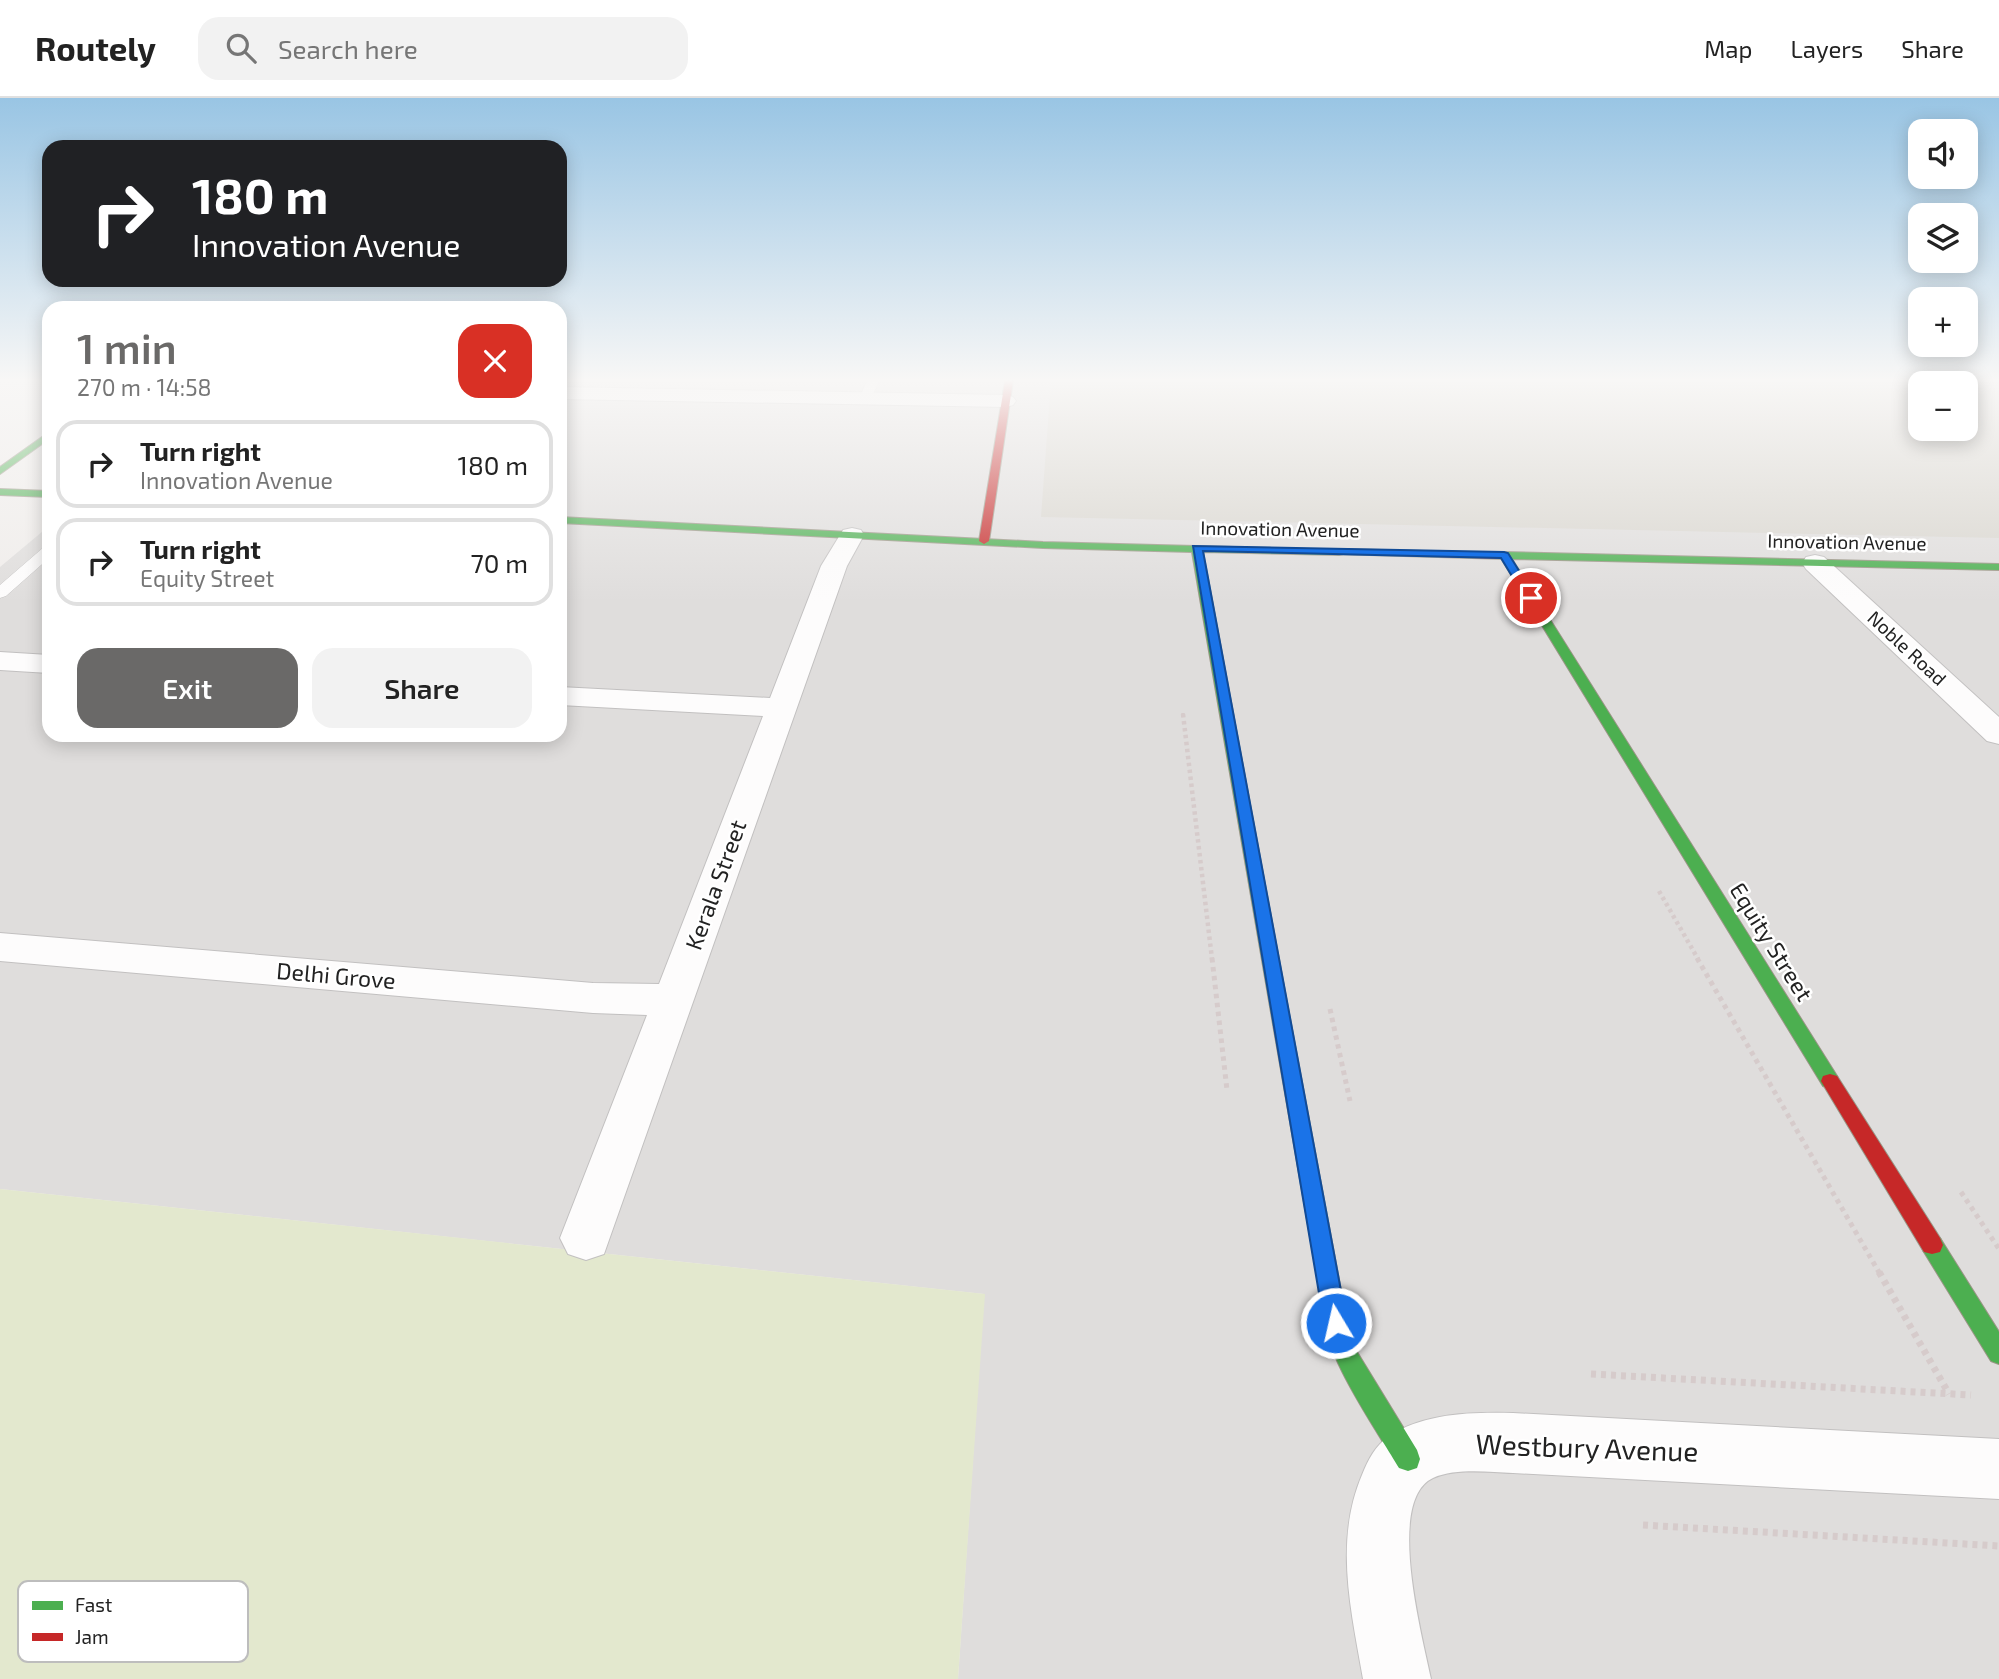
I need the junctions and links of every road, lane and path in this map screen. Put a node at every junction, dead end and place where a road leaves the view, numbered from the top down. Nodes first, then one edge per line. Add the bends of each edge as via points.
1 (22, 455) edge
2 (998, 455) edge
3 (0, 471) edge
4 (0, 492) edge
5 (42, 494) edge
6 (567, 520) edge
7 (852, 535) junction
8 (984, 541) junction
9 (1197, 548) junction
10 (1504, 555) junction
11 (42, 556) edge
12 (1815, 563) junction
13 (1999, 567) edge
14 (0, 593) edge
15 (0, 660) edge
16 (42, 663) edge
17 (567, 696) edge
18 (1182, 704) dead end
19 (781, 708) junction
20 (1999, 733) edge
21 (1658, 887) dead end
22 (0, 947) edge
23 (673, 1000) junction
24 (1227, 1090) dead end
25 (586, 1238) dead end
26 (1999, 1353) edge
27 (1591, 1374) dead end
28 (1949, 1394) junction
29 (1974, 1395) dead end
30 (1408, 1459) junction
31 (1999, 1469) edge
32 (1643, 1525) dead end
33 (1999, 1546) edge
34 (1397, 1679) edge

1 - 3 street
2 - 8 street
4 - 5 street
6 - 7 street, Innovation Avenue
7 - 8 street, Innovation Avenue
7 - 19 street, Kerala Street via 834,566
8 - 9 street, Innovation Avenue
9 - 10 street, Innovation Avenue
9 - 30 street via 1336,1323 1343,1351
10 - 12 street, Innovation Avenue
10 - 26 street, Equity Street
11 - 14 lane
12 - 13 street, Innovation Avenue
12 - 20 street, Noble Road
15 - 16 street
17 - 19 street
18 - 24 path
19 - 23 street, Kerala Street
21 - 28 path
22 - 23 street, Delhi Grove via 593,998
23 - 25 street, Kerala Street
27 - 28 path
28 - 29 path
30 - 31 street, Westbury Avenue via 1468,1442
30 - 34 street via 1392,1478 1380,1505 1376,1544
32 - 33 path

